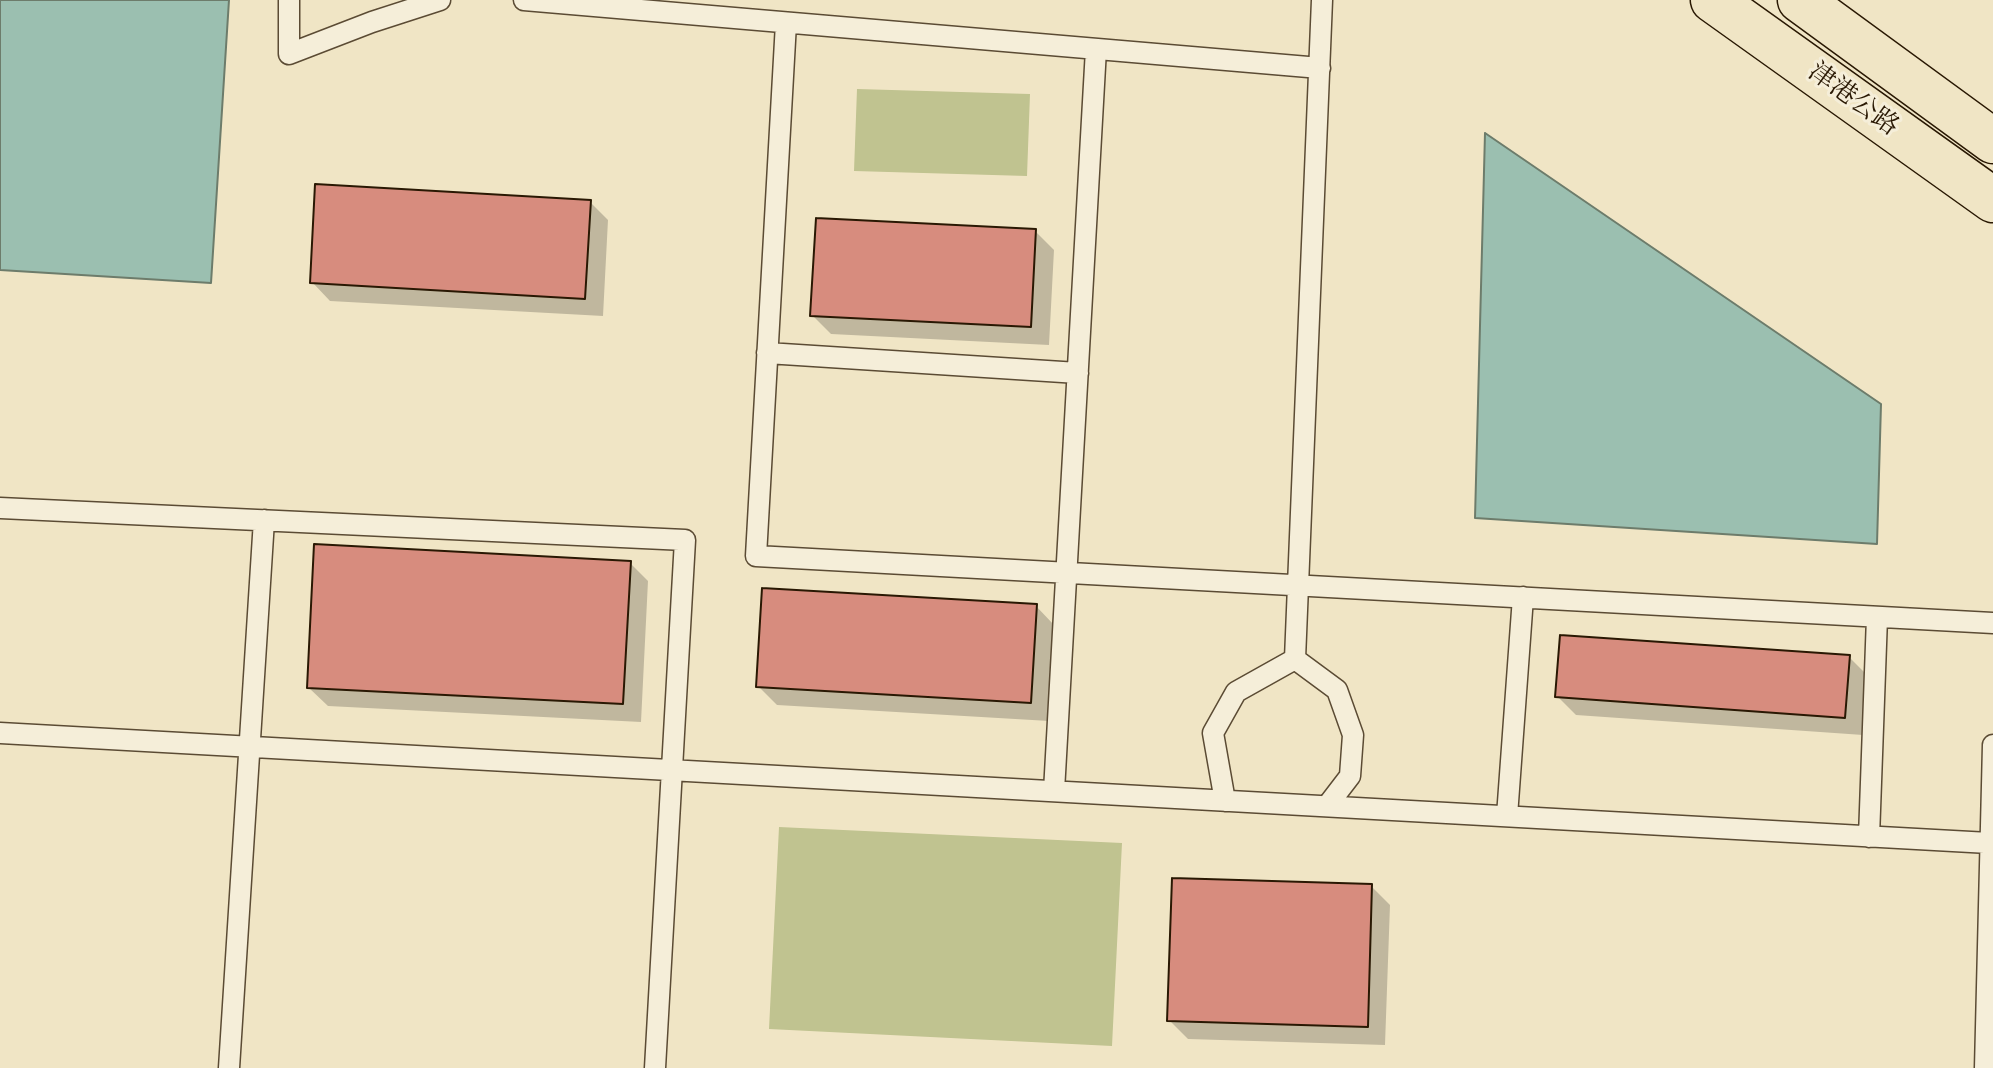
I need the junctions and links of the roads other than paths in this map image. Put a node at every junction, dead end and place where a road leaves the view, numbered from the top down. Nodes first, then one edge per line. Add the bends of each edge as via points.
1 (289, 0) edge
2 (440, 0) edge
3 (524, 0) edge
4 (1322, 0) edge
5 (1713, 0) edge
6 (1800, 0) edge
7 (786, 23) junction
8 (1096, 49) junction
9 (1320, 68) junction
10 (1993, 141) edge
11 (1993, 200) edge
12 (767, 353) junction
13 (1078, 373) junction
14 (0, 508) edge
15 (264, 520) junction
16 (1066, 573) junction
17 (1299, 585) junction
18 (1523, 597) junction
19 (1877, 617) junction
20 (1993, 623) edge
21 (1295, 659) junction
22 (0, 733) edge
23 (1993, 745) edge
24 (250, 746) junction
25 (672, 770) junction
26 (1054, 791) junction
27 (1225, 801) junction
28 (1327, 806) junction
29 (1507, 816) junction
30 (1869, 837) junction
31 (1989, 843) junction
32 (229, 1068) edge
33 (655, 1068) edge
34 (1985, 1068) edge

1 - 2 lane via 289,54
3 - 7 lane
4 - 9 lane
5 - 11 main road, 津港公路
6 - 10 main road, 津港公路
7 - 8 lane
7 - 12 lane
8 - 9 lane
8 - 13 lane
9 - 17 lane
12 - 13 lane
12 - 16 lane via 756,556
13 - 16 lane
14 - 15 lane
15 - 24 lane
15 - 25 lane via 685,540
16 - 17 lane
16 - 26 lane
17 - 18 lane
17 - 21 lane
18 - 19 lane
18 - 29 lane
19 - 20 lane
19 - 30 lane
21 - 27 lane via 1236,692 1213,733
21 - 28 lane via 1337,690 1353,735 1350,776
22 - 24 lane
23 - 31 lane
24 - 25 lane
24 - 32 lane
25 - 26 lane
25 - 33 lane
26 - 27 lane
27 - 28 lane
28 - 29 lane
29 - 30 lane
30 - 31 lane
31 - 34 lane

